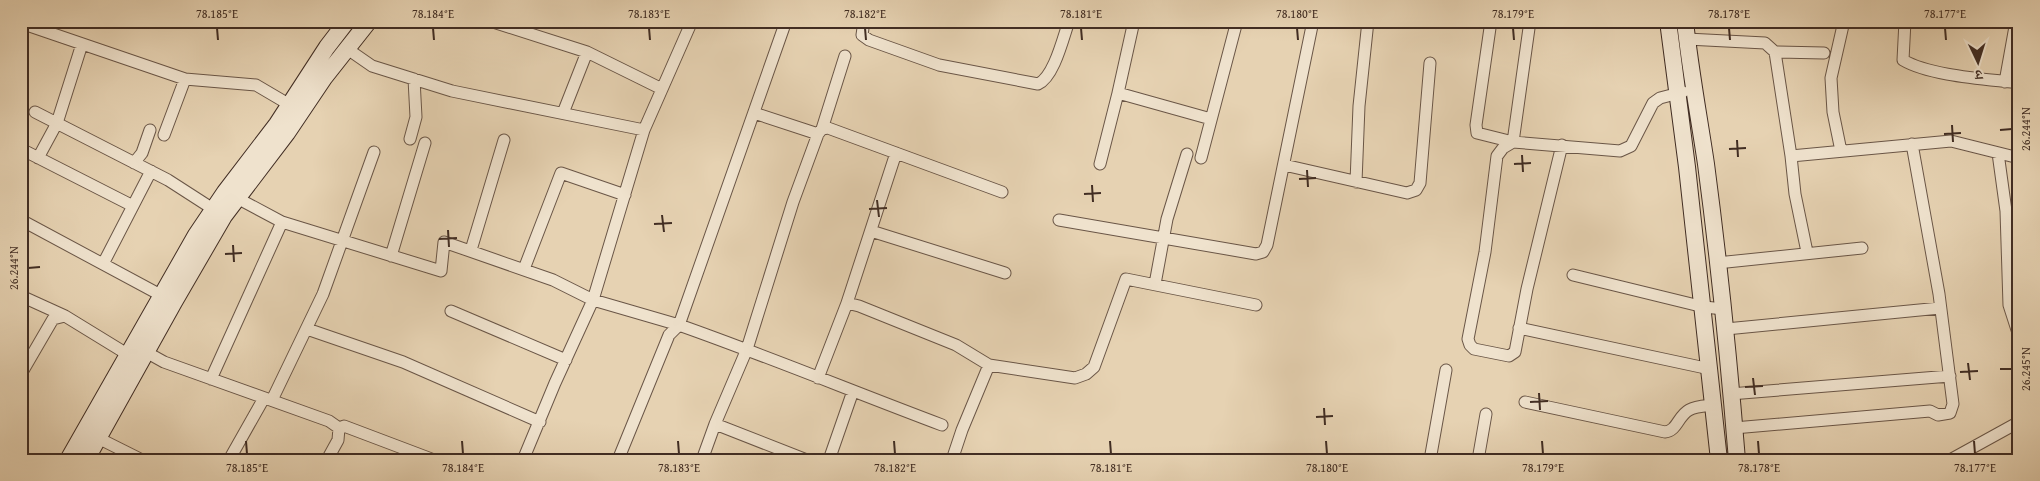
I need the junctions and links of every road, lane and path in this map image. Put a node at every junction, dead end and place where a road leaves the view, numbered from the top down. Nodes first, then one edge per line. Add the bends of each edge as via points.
1 (347, 21) edge
2 (369, 21) edge
3 (692, 21) edge
4 (786, 21) edge
5 (864, 21) edge
6 (1069, 21) edge
7 (1134, 21) edge
8 (1237, 21) edge
9 (1313, 21) edge
10 (1368, 21) edge
11 (1491, 21) edge
12 (1530, 21) edge
13 (1668, 21) edge
14 (1685, 21) edge
15 (1844, 21) edge
16 (1905, 21) edge
17 (2016, 21) edge
18 (498, 22) edge
19 (21, 23) edge
20 (1687, 39) junction
21 (82, 44) junction
22 (346, 48) junction
23 (587, 52) junction
24 (1775, 52) junction
25 (1824, 53) dead end
26 (845, 56) dead end
27 (1430, 63) dead end
28 (185, 79) junction
29 (414, 79) junction
30 (2005, 82) junction
31 (2019, 83) edge
32 (662, 89) junction
33 (1695, 92) junction
34 (1118, 93) junction
35 (1677, 93) junction
36 (290, 105) junction
37 (35, 112) dead end
38 (754, 112) junction
39 (563, 113) junction
40 (1211, 119) junction
41 (57, 123) junction
42 (150, 130) dead end
43 (644, 130) junction
44 (820, 131) junction
45 (164, 135) dead end
46 (410, 139) dead end
47 (504, 140) dead end
48 (1513, 142) junction
49 (425, 143) dead end
50 (1912, 144) junction
51 (1562, 145) junction
52 (21, 150) edge
53 (1841, 151) junction
54 (374, 152) dead end
55 (896, 153) junction
56 (1998, 153) junction
57 (1187, 154) dead end
58 (1791, 156) junction
59 (38, 158) junction
60 (1201, 158) dead end
61 (2019, 158) edge
62 (134, 162) junction
63 (1100, 164) dead end
64 (1284, 165) junction
65 (151, 171) junction
66 (1356, 182) junction
67 (1002, 192) dead end
68 (625, 195) junction
69 (236, 198) junction
70 (133, 206) junction
71 (213, 209) junction
72 (21, 220) edge
73 (1059, 220) dead end
74 (282, 222) junction
75 (871, 231) junction
76 (1164, 238) junction
77 (341, 241) junction
78 (1862, 248) dead end
79 (471, 250) junction
80 (1807, 252) junction
81 (392, 256) junction
82 (1717, 263) junction
83 (103, 264) junction
84 (524, 269) junction
85 (1005, 273) dead end
86 (1573, 274) dead end
87 (1156, 284) junction
88 (21, 296) edge
89 (167, 299) junction
90 (593, 300) junction
91 (847, 303) junction
92 (1256, 305) dead end
93 (1704, 307) junction
94 (1940, 308) junction
95 (1724, 309) junction
96 (451, 311) dead end
97 (65, 316) junction
98 (679, 325) junction
99 (1519, 328) junction
100 (307, 329) junction
101 (1726, 329) junction
102 (2019, 336) edge
103 (747, 349) junction
104 (146, 352) junction
105 (127, 354) junction
106 (566, 360) junction
107 (989, 365) junction
108 (1710, 369) junction
109 (1446, 370) dead end
110 (21, 374) edge
111 (1950, 376) junction
112 (818, 378) junction
113 (211, 379) junction
114 (853, 391) junction
115 (1730, 394) junction
116 (268, 399) junction
117 (1525, 402) dead end
118 (1714, 405) junction
119 (1486, 414) dead end
120 (540, 422) junction
121 (2019, 422) edge
122 (715, 424) junction
123 (942, 424) dead end
124 (338, 428) junction
125 (1734, 428) junction
126 (91, 434) junction
127 (415, 456) edge
128 (791, 457) edge
129 (68, 460) edge
130 (86, 460) edge
131 (142, 460) edge
132 (229, 460) edge
133 (327, 460) edge
134 (434, 460) edge
135 (523, 460) edge
136 (618, 460) edge
137 (702, 460) edge
138 (807, 460) edge
139 (829, 460) edge
140 (952, 460) edge
141 (1430, 460) edge
142 (1478, 460) edge
143 (1719, 460) edge
144 (1737, 460) edge
145 (1950, 460) edge

1 - 36 street
2 - 22 street
3 - 32 street
4 - 38 street
5 - 6 street via 862,35 869,40 939,65 1038,84 1050,73
7 - 34 street
8 - 40 street
9 - 64 street
10 - 66 street via 1359,106
11 - 48 street via 1477,133
12 - 48 street
13 - 35 street
14 - 20 street
15 - 53 street via 1831,78 1833,112
16 - 30 street via 1903,60 1912,65
17 - 30 street
18 - 23 street
19 - 21 street
20 - 24 street via 1765,43
20 - 33 street
21 - 28 street
21 - 41 street
22 - 29 street via 372,66
22 - 69 street via 288,133
23 - 32 street
23 - 39 street
24 - 25 street
24 - 58 street
26 - 44 street
27 - 66 street via 1420,183 1416,190 1407,193
28 - 36 street via 256,85
28 - 45 street
29 - 39 street via 452,91
29 - 46 street via 416,117
30 - 31 street
32 - 43 street
33 - 35 street
33 - 82 street
34 - 40 street
34 - 63 street
35 - 51 street via 1653,103 1630,146 1620,151
35 - 93 street
36 - 71 street
37 - 41 street
38 - 44 street
38 - 98 street
39 - 43 street
40 - 60 street
41 - 59 street
41 - 62 street
42 - 62 street via 142,153
43 - 68 street
44 - 55 street via 828,128
44 - 103 street via 793,202
47 - 79 street
48 - 51 street
48 - 99 street via 1497,156 1485,252 1468,342 1474,349 1511,356 1515,352
49 - 81 street
50 - 53 street
50 - 56 street via 1951,141
50 - 94 street
51 - 99 street
52 - 59 street
53 - 58 street
54 - 77 street
55 - 67 street
55 - 75 street
56 - 61 street
56 - 102 street via 2006,211 2009,305
57 - 76 street
58 - 80 street
59 - 70 street
62 - 65 street
64 - 66 street
64 - 76 street via 1263,252 1256,254
65 - 70 street
65 - 71 street
68 - 84 street via 561,173
68 - 90 street
69 - 74 street
69 - 89 street
70 - 83 street
71 - 89 street
72 - 83 street
73 - 76 street
74 - 77 street
74 - 113 street
75 - 85 street
75 - 91 street
76 - 87 street
77 - 81 street
77 - 100 street
78 - 80 street
79 - 81 street via 444,242 441,271
79 - 84 street
80 - 82 street
82 - 95 street
83 - 89 street
84 - 90 street
86 - 93 street
87 - 92 street
87 - 107 street via 1126,280 1094,367 1086,374 1075,378
88 - 97 street
89 - 104 street
89 - 105 street
90 - 98 street
90 - 106 street
91 - 107 street via 956,345
91 - 112 street
93 - 95 street
93 - 108 street
94 - 101 street
94 - 111 street
95 - 101 street
96 - 106 street
97 - 105 street
97 - 110 street via 53,319
98 - 103 street
98 - 136 street via 669,335
99 - 108 street
100 - 116 street
100 - 120 street via 404,362
101 - 115 street
103 - 112 street
103 - 122 street
104 - 113 street
104 - 126 street
105 - 126 street
106 - 120 street
107 - 140 street
108 - 118 street
109 - 141 street
111 - 115 street
111 - 125 street via 1953,404 1950,413 1938,415 1930,411
112 - 114 street
113 - 116 street
114 - 123 street
114 - 139 street
115 - 125 street
116 - 124 street via 329,421
116 - 132 street
117 - 118 street via 1665,432 1675,428 1689,410
118 - 143 street
119 - 142 street
120 - 135 street
121 - 145 street
122 - 128 street
122 - 137 street
124 - 127 street via 344,426
124 - 133 street via 338,440
125 - 144 street
126 - 129 street
126 - 130 street
126 - 131 street
127 - 134 street
128 - 138 street

